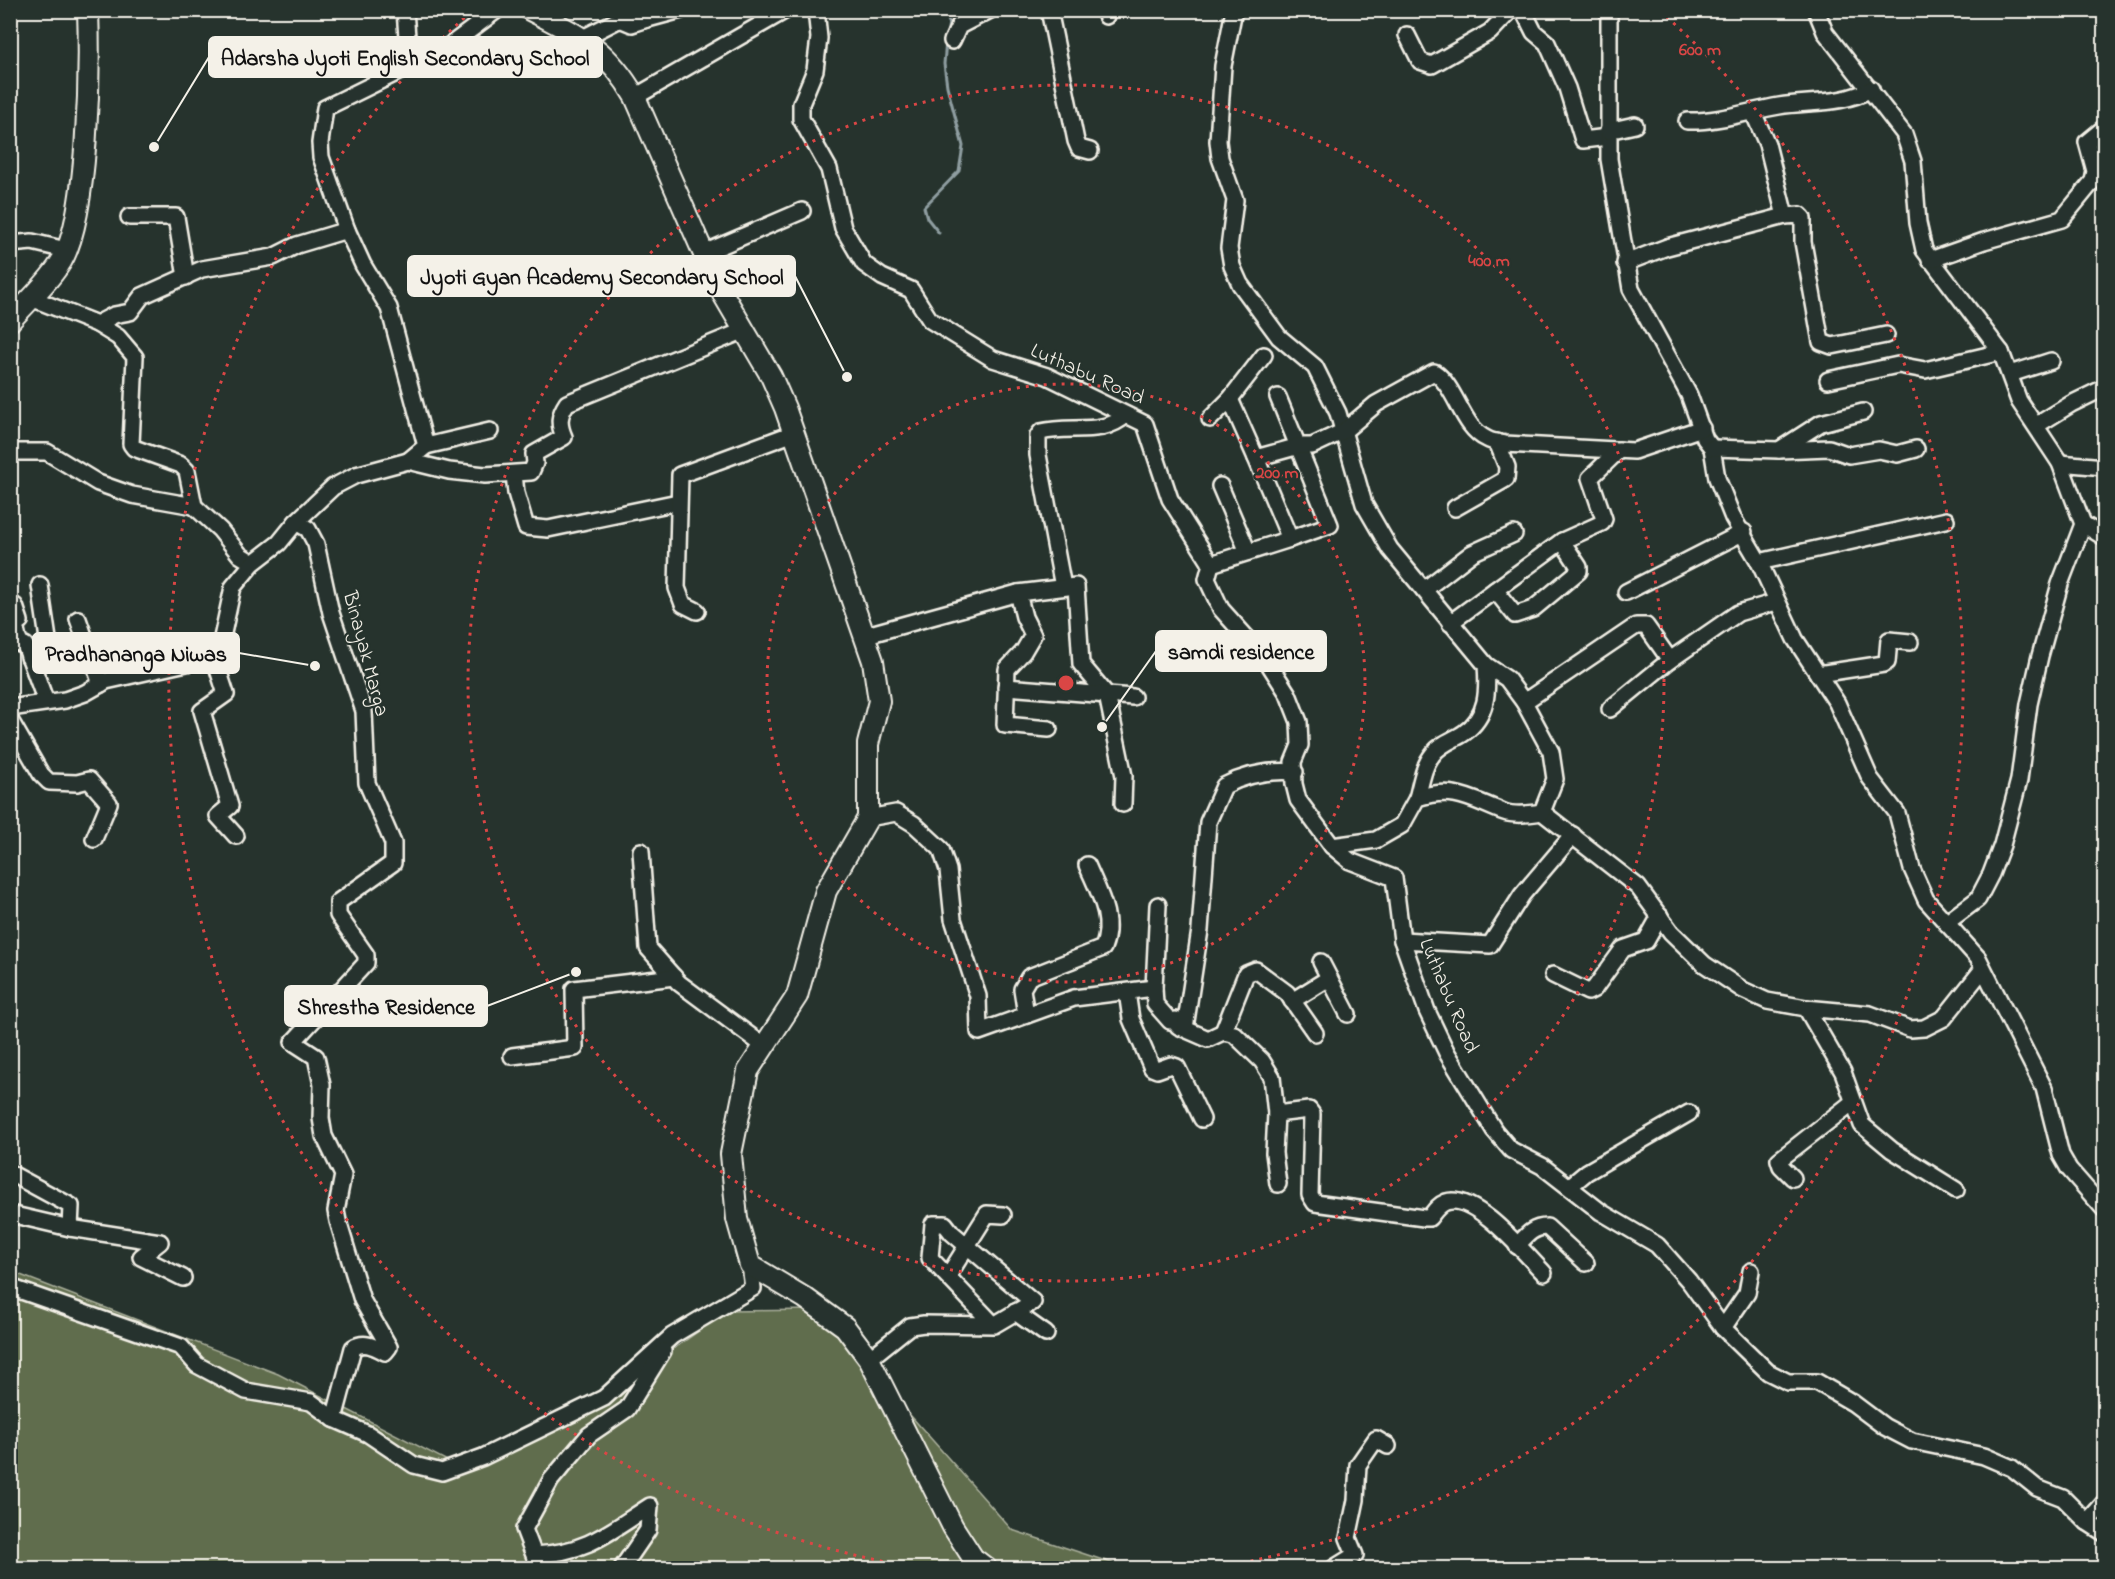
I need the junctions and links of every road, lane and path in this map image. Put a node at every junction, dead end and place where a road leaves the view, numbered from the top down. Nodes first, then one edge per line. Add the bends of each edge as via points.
1 (88, 10) edge
2 (405, 10) edge
3 (497, 10) edge
4 (530, 10) edge
5 (681, 10) edge
6 (786, 10) edge
7 (816, 10) edge
8 (990, 10) edge
9 (1048, 10) edge
10 (1234, 10) edge
11 (1511, 10) edge
12 (1523, 10) edge
13 (1609, 10) edge
14 (1816, 10) edge
15 (643, 15) edge
16 (1407, 35) dead end
17 (583, 38) junction
18 (952, 41) dead end
19 (415, 63) junction
20 (1871, 89) junction
21 (636, 97) junction
22 (1753, 112) junction
23 (1687, 121) dead end
24 (1635, 125) dead end
25 (2104, 128) edge
26 (1608, 134) junction
27 (1090, 151) dead end
28 (802, 211) dead end
29 (1785, 216) junction
30 (129, 217) dead end
31 (347, 230) junction
32 (10, 244) edge
33 (66, 250) junction
34 (704, 253) junction
35 (1930, 260) junction
36 (1625, 263) junction
37 (186, 277) junction
38 (31, 298) junction
39 (10, 321) edge
40 (97, 324) junction
41 (745, 330) junction
42 (1886, 335) dead end
43 (2001, 352) junction
44 (1264, 355) dead end
45 (2051, 362) dead end
46 (2010, 374) junction
47 (1828, 380) dead end
48 (2104, 388) edge
49 (1278, 397) dead end
50 (1230, 399) junction
51 (1863, 412) dead end
52 (1126, 415) junction
53 (1210, 419) dead end
54 (2037, 425) junction
55 (1702, 428) junction
56 (490, 431) dead end
57 (1344, 431) junction
58 (794, 433) junction
59 (1497, 442) junction
60 (426, 446) junction
61 (1299, 446) junction
62 (1712, 448) junction
63 (1916, 449) dead end
64 (1619, 450) junction
65 (1779, 450) junction
66 (10, 452) edge
67 (1256, 458) junction
68 (408, 461) junction
69 (2060, 463) junction
70 (2104, 467) edge
71 (514, 474) junction
72 (1220, 486) dead end
73 (678, 502) junction
74 (194, 506) junction
75 (1455, 508) dead end
76 (1946, 520) dead end
77 (297, 522) junction
78 (2083, 524) junction
79 (1744, 532) junction
80 (1514, 534) dead end
81 (2104, 537) edge
82 (1290, 539) junction
83 (1562, 541) junction
84 (1248, 552) junction
85 (1760, 562) junction
86 (253, 563) junction
87 (1211, 564) junction
88 (40, 585) dead end
89 (1063, 587) junction
90 (1424, 590) junction
91 (1495, 590) junction
92 (1626, 592) dead end
93 (1018, 593) junction
94 (1776, 602) junction
95 (15, 606) dead end
96 (697, 611) dead end
97 (78, 619) dead end
98 (1450, 623) junction
99 (862, 636) junction
100 (1910, 642) dead end
101 (15, 645) edge
102 (213, 654) junction
103 (29, 657) junction
104 (1670, 660) junction
105 (1485, 665) junction
106 (1818, 674) junction
107 (101, 684) junction
108 (1006, 687) junction
109 (1107, 695) junction
110 (1132, 697) dead end
111 (46, 702) junction
112 (1524, 702) junction
113 (10, 708) edge
114 (1610, 709) dead end
115 (10, 720) edge
116 (1049, 729) dead end
117 (1295, 772) junction
118 (1417, 798) junction
119 (1123, 804) dead end
120 (1542, 812) junction
121 (868, 818) junction
122 (1573, 835) junction
123 (236, 836) dead end
124 (94, 839) dead end
125 (1332, 846) junction
126 (641, 851) dead end
127 (1087, 865) dead end
128 (1158, 905) dead end
129 (1660, 916) junction
130 (1946, 923) junction
131 (1402, 940) junction
132 (1321, 962) dead end
133 (1983, 969) junction
134 (1553, 975) dead end
135 (674, 977) junction
136 (1329, 978) junction
137 (1154, 988) junction
138 (1126, 992) junction
139 (1293, 1001) junction
140 (1806, 1008) junction
141 (1348, 1014) dead end
142 (1026, 1015) junction
143 (1185, 1028) junction
144 (1223, 1032) junction
145 (1315, 1033) dead end
146 (764, 1046) junction
147 (512, 1056) dead end
148 (1853, 1102) junction
149 (1689, 1113) dead end
150 (1276, 1114) junction
151 (1202, 1119) dead end
152 (10, 1173) edge
153 (1793, 1178) dead end
154 (1278, 1184) dead end
155 (1570, 1186) junction
156 (1956, 1190) dead end
157 (2104, 1209) edge
158 (10, 1214) edge
159 (1003, 1215) dead end
160 (70, 1228) junction
161 (968, 1245) junction
162 (1516, 1246) junction
163 (1586, 1263) dead end
164 (750, 1265) junction
165 (1751, 1271) dead end
166 (1544, 1273) dead end
167 (948, 1276) junction
168 (183, 1278) dead end
169 (10, 1287) edge
170 (1015, 1312) junction
171 (993, 1325) junction
172 (1724, 1328) junction
173 (1047, 1334) dead end
174 (672, 1336) junction
175 (869, 1359) junction
176 (334, 1419) junction
177 (1388, 1446) dead end
178 (2104, 1503) edge
179 (2087, 1522) junction
180 (2104, 1533) edge
181 (622, 1569) edge
182 (986, 1569) edge
183 (1334, 1569) edge

1 - 33 main road via 87,118 80,186
2 - 19 street via 407,37
3 - 19 street via 460,40
4 - 17 main road
5 - 15 street
6 - 21 street
7 - 52 street, Luthabu Road via 819,38 815,70 801,104 801,119 829,169 843,228 864,264 882,278 910,290 930,320 993,359 1047,376
8 - 18 street via 959,26
9 - 27 street via 1076,141 1079,148
10 - 57 street via 1223,66 1218,141 1235,200 1229,248 1232,266 1240,284 1278,337 1315,367
11 - 16 street via 1490,32 1432,65 1420,61
12 - 26 street via 1534,32 1547,43 1583,140
13 - 26 street
14 - 20 street via 1825,32
15 - 17 street via 632,24 620,19
17 - 21 main road via 610,60
19 - 31 street via 326,108 321,157
20 - 22 street via 1849,99
20 - 35 street via 1910,147 1920,238
21 - 34 main road
22 - 23 street
22 - 29 street via 1767,144
24 - 26 street
25 - 35 street via 2087,142 2095,171 2093,181 2062,219
26 - 36 street
28 - 34 street
29 - 36 street via 1667,247
29 - 42 street via 1803,218 1803,242 1821,342 1832,346
30 - 37 street via 177,217
31 - 37 street via 297,245 273,257 202,268
31 - 60 street via 389,308
32 - 33 street via 32,242
33 - 38 main road via 60,265
34 - 41 main road via 717,284
35 - 43 street
36 - 55 street via 1631,290 1678,373
37 - 40 street via 142,296 130,312
38 - 39 main road
38 - 40 street
40 - 74 street via 118,337 135,357 130,444 181,465 187,471
41 - 58 main road via 771,376
41 - 71 street via 567,403 560,413 559,427 564,437 534,454 531,472
43 - 46 street
43 - 47 street via 1925,370 1898,365
44 - 50 street
45 - 46 street
46 - 54 street via 2019,401
48 - 54 street
49 - 61 street
50 - 53 street
50 - 67 street
51 - 65 street via 1821,423
52 - 87 street, Luthabu Road via 1145,424 1170,499
52 - 89 street via 1114,426 1052,429 1038,436 1038,455
54 - 69 street
55 - 62 street
55 - 64 street via 1634,450
56 - 60 street
57 - 59 street via 1376,404 1434,372 1443,378 1468,421 1485,439
57 - 61 street via 1312,446
57 - 90 street via 1364,504 1390,549
58 - 73 street via 680,474
58 - 99 main road
59 - 64 street
59 - 75 street via 1507,467 1506,478
60 - 68 street
61 - 67 street
61 - 82 street via 1329,525
62 - 65 street
62 - 79 street via 1723,495
63 - 65 street via 1897,454 1878,450 1849,455 1829,448
64 - 83 street via 1590,478 1602,523
66 - 74 street via 47,452 98,483 132,495
67 - 82 street
68 - 71 street via 466,474
68 - 77 street via 333,487
69 - 70 street
69 - 78 street
71 - 73 street via 526,527 532,530
72 - 84 street
73 - 96 street via 677,588 683,604
74 - 86 street via 240,555
76 - 85 street
77 - 86 street via 279,543
77 - 176 street, Binayak Marga via 309,530 316,544 331,613 364,711 367,783 393,843 393,863 338,902 338,915 366,955 366,963 293,1042 316,1058 322,1085 324,1136 343,1175 336,1211 338,1221 362,1300 389,1347 385,1352 367,1344 353,1348
78 - 81 street
78 - 130 street via 2060,584 2040,656 2019,780 2002,845 1978,899
79 - 85 street
79 - 92 street
80 - 90 street via 1472,553
82 - 84 street
83 - 91 street
83 - 91 street via 1579,571 1533,609 1515,615
84 - 87 street
85 - 94 street
86 - 102 street via 233,587 220,647
87 - 117 street, Luthabu Road via 1207,579 1221,609 1265,658 1288,694 1299,723
88 - 103 street via 48,639
89 - 93 street
89 - 109 street via 1076,586 1081,664
90 - 98 street
91 - 98 street
93 - 99 street
93 - 108 street via 1033,635 1007,669
94 - 104 street via 1738,613
94 - 106 street
95 - 101 street via 20,621 15,625
97 - 107 street
98 - 105 street
99 - 121 main road via 873,661 879,701 868,744
100 - 106 street via 1889,640 1884,664
101 - 103 street via 25,645
102 - 107 street
102 - 123 street via 226,694 202,711 230,806 218,816
103 - 111 street
104 - 112 street via 1646,626 1636,626
104 - 114 street
105 - 112 street via 1507,678
105 - 118 street via 1488,692 1483,712 1464,733 1433,753
106 - 130 street via 1837,703 1870,778 1897,813 1909,861 1926,900
107 - 111 street via 75,696
108 - 109 street
108 - 116 street via 1005,725
109 - 110 street
109 - 119 street via 1124,776
111 - 113 street
112 - 120 street via 1551,752 1555,779
115 - 124 street via 49,782 88,780 110,803
117 - 125 street, Luthabu Road via 1298,800
117 - 143 street via 1260,773 1224,786 1208,822 1200,930
118 - 120 street via 1437,792 1455,794 1480,800 1505,813
118 - 125 street via 1402,825 1376,840
120 - 122 street
121 - 142 street via 896,813 941,849 948,870 953,920 978,996 979,1032
121 - 146 main road via 826,891 797,996
122 - 129 street via 1638,887
122 - 131 street via 1522,895 1490,945
125 - 131 street, Luthabu Road via 1350,861 1394,878
126 - 135 street via 648,948
127 - 142 street via 1108,916 1109,933 1103,948 1029,977 1022,989
128 - 137 street
129 - 134 street via 1646,941 1623,949 1594,989 1587,992
129 - 140 street via 1690,952 1743,990 1767,1001
130 - 133 street via 1971,947
131 - 155 street, Luthabu Road via 1411,972 1447,1053 1494,1130 1511,1150
132 - 136 street
133 - 140 street via 1944,1018 1924,1028 1910,1029 1870,1014
133 - 157 street via 2044,1088 2061,1155
135 - 146 street
135 - 147 street via 574,988 575,1048
136 - 139 street
136 - 141 street
137 - 138 street
137 - 143 street via 1155,1004 1163,1016
138 - 142 street via 1074,998
138 - 151 street via 1131,1019 1152,1068 1177,1067
139 - 144 street via 1264,974 1249,971
139 - 145 street
140 - 148 street via 1844,1072
143 - 144 street via 1208,1039
144 - 150 street via 1234,1034 1262,1061 1272,1077
146 - 164 main road via 748,1071 731,1154 736,1219
148 - 153 street via 1779,1160 1779,1165
148 - 156 street via 1862,1125 1892,1150
149 - 155 street via 1587,1172
150 - 154 street via 1274,1153
150 - 162 street via 1309,1110 1312,1114 1310,1195 1315,1203 1429,1218 1438,1207 1454,1201 1481,1210
152 - 160 street via 71,1206
155 - 172 street, Luthabu Road via 1601,1212 1657,1245
158 - 160 street
159 - 161 street via 987,1214
160 - 168 street via 160,1242 141,1257
161 - 167 street
161 - 167 street via 945,1224 933,1224 930,1258
161 - 170 street via 1033,1302
162 - 163 street via 1538,1227 1547,1227
162 - 166 street
164 - 174 street via 753,1288
164 - 175 main road via 845,1328
165 - 172 street via 1747,1293
167 - 171 street
169 - 176 street via 181,1347 197,1365 246,1391 311,1402
170 - 171 street
170 - 173 street
171 - 175 street via 910,1326
172 - 179 street, Luthabu Road via 1768,1372 1788,1382 1817,1382 1912,1441 1984,1456 2012,1468 2037,1488 2063,1498
174 - 176 street via 604,1398 483,1457 442,1472 414,1465 368,1434
174 - 181 street via 627,1409 589,1435 551,1480 524,1528 534,1555 559,1554 589,1545 650,1506 648,1530
175 - 182 main road via 953,1527
177 - 183 street via 1376,1439 1358,1465 1348,1538 1355,1555
178 - 179 street
179 - 180 street

